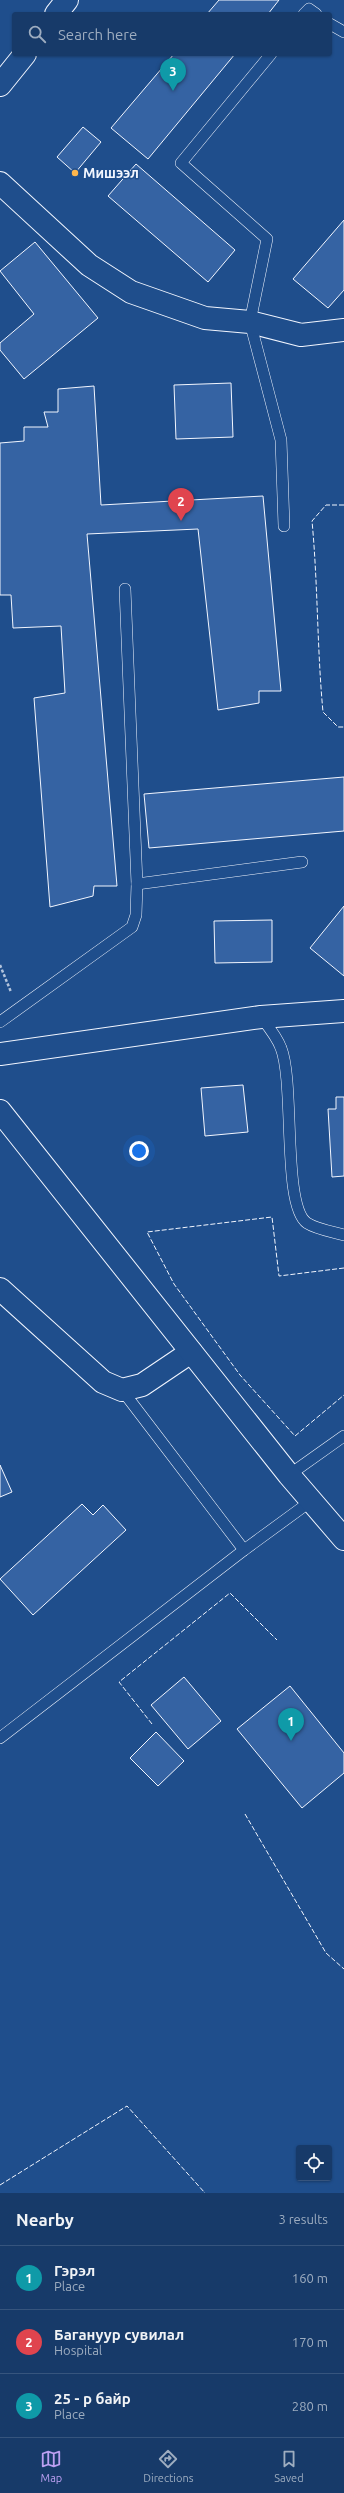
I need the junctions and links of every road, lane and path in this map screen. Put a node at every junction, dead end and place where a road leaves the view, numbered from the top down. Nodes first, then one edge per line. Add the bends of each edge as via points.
1 (67, 0) edge
2 (58, 12) edge
3 (332, 25) edge
4 (344, 32) edge
5 (23, 56) edge
6 (269, 56) edge
7 (0, 85) edge
8 (0, 183) edge
9 (250, 322) junction
10 (344, 330) edge
11 (284, 526) dead end
12 (125, 589) dead end
13 (302, 862) dead end
14 (137, 884) junction
15 (0, 965) edge
16 (18, 1008) junction
17 (344, 1011) edge
18 (261, 1017) junction
19 (0, 1022) edge
20 (0, 1054) edge
21 (0, 1111) edge
22 (344, 1236) edge
23 (0, 1289) edge
24 (191, 1352) junction
25 (122, 1390) junction
26 (344, 1436) edge
27 (289, 1475) junction
28 (311, 1501) junction
29 (344, 1539) edge
30 (244, 1550) junction
31 (0, 1738) edge

1 - 2 street
3 - 4 lane
5 - 7 street
6 - 9 lane via 181,163 267,239
8 - 9 street via 89,265 131,292 205,318
9 - 10 street via 301,335
9 - 11 lane via 281,440
12 - 14 lane
13 - 14 lane
14 - 16 lane via 136,915 132,927
15 - 16 path
16 - 19 lane
17 - 18 street
18 - 20 street
18 - 22 lane via 281,1048 290,1110 293,1195 297,1212 307,1223
21 - 24 street
23 - 25 street via 103,1382
24 - 25 street via 142,1385
24 - 27 street
25 - 30 lane
26 - 27 lane
27 - 28 street
28 - 29 street
28 - 30 lane
30 - 31 lane

